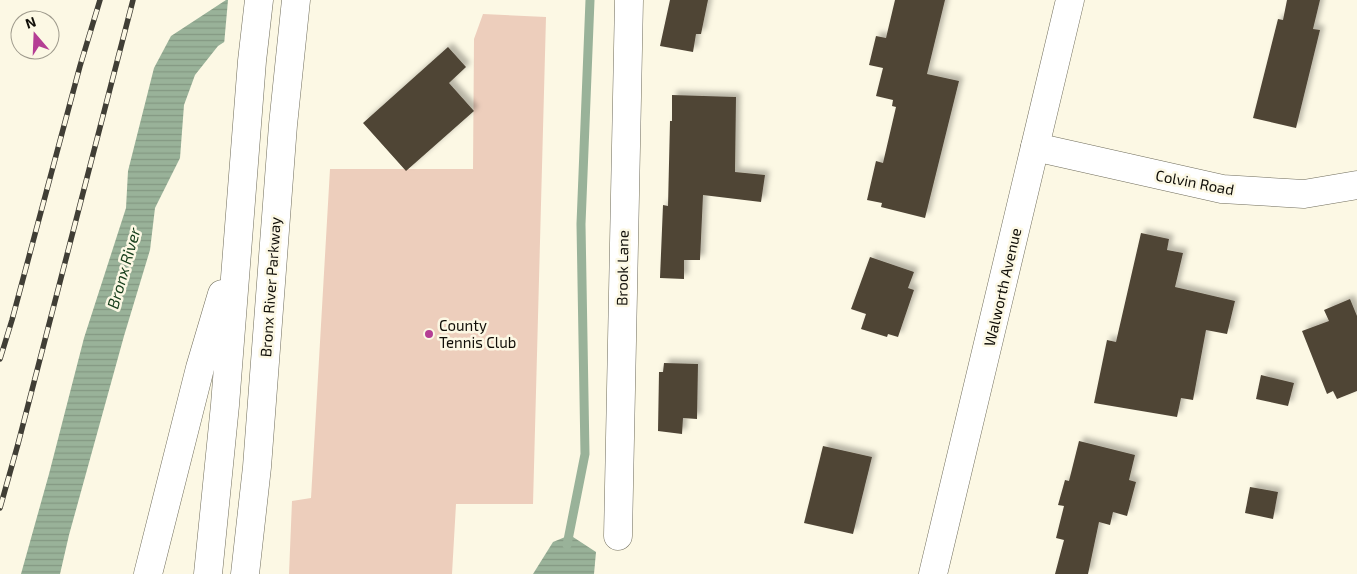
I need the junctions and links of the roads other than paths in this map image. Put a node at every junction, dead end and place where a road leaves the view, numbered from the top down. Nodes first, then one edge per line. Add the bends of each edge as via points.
1 (259, 0) edge
2 (629, 0) edge
3 (1070, 0) edge
4 (296, 5) edge
5 (1035, 147) junction
6 (1357, 185) edge
7 (237, 245) junction
8 (618, 536) dead end
9 (148, 574) edge
10 (208, 574) edge
11 (245, 574) edge
12 (933, 574) edge

1 - 7 main road
2 - 8 main road, Brook Lane
3 - 5 main road, Walworth Avenue
4 - 11 main road, Bronx River Parkway
5 - 6 main road, Colvin Road via 1222,189 1304,194
5 - 12 main road, Walworth Avenue
7 - 9 main road via 200,368
7 - 10 main road

